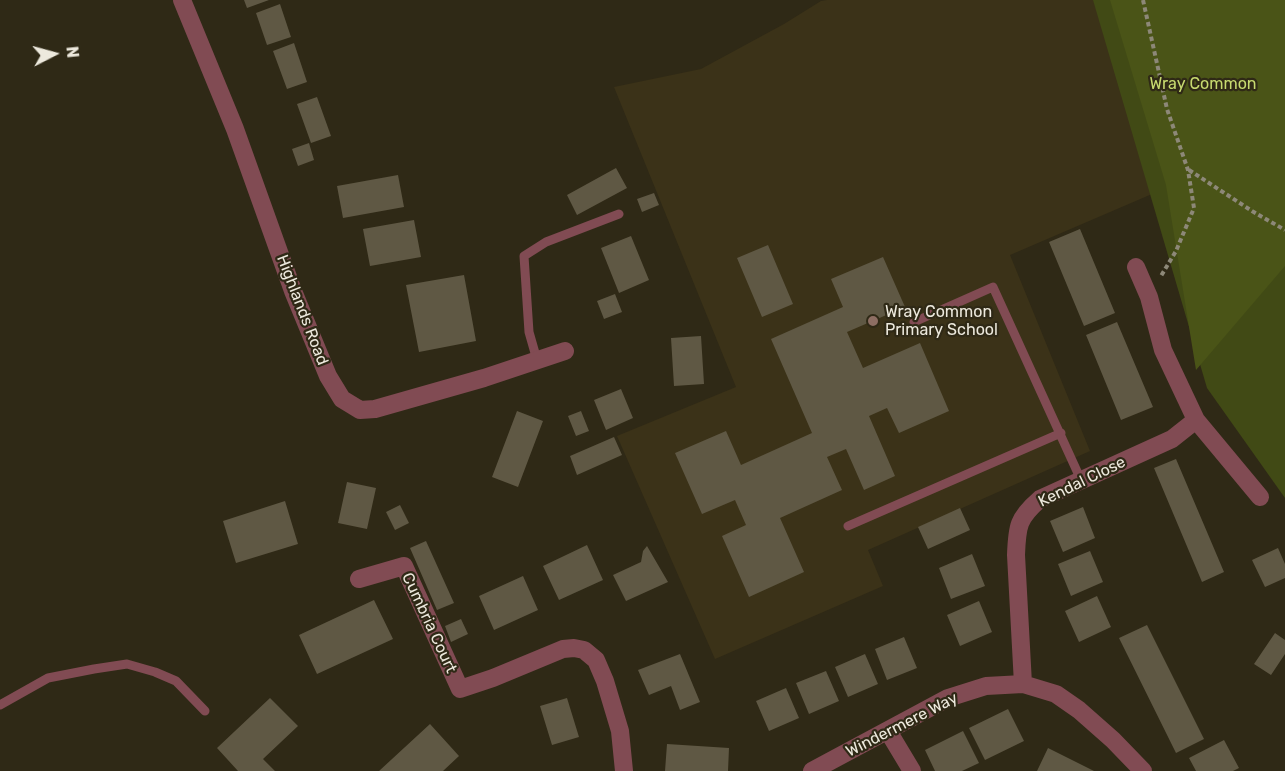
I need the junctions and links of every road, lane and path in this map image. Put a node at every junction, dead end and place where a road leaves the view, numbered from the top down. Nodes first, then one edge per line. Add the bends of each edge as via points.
1 (182, 0) edge
2 (1143, 0) edge
3 (1188, 170) junction
4 (618, 214) dead end
5 (1285, 230) edge
6 (1137, 267) dead end
7 (1149, 297) junction
8 (914, 322) dead end
9 (565, 351) dead end
10 (537, 360) junction
11 (1196, 420) junction
12 (1061, 433) junction
13 (1081, 480) junction
14 (1260, 497) dead end
15 (848, 526) dead end
16 (359, 579) dead end
17 (1023, 684) junction
18 (0, 705) edge
19 (205, 711) dead end
20 (888, 731) junction
21 (624, 771) edge
22 (812, 771) edge
23 (912, 771) edge
24 (1143, 771) edge

1 - 10 street, Highlands Road via 328,376 342,399 360,410 375,409
2 - 3 path via 1167,109
3 - 5 path
3 - 7 path via 1194,208 1176,251
4 - 10 lane via 546,242 524,256 530,332
6 - 7 street
7 - 11 street via 1163,350
8 - 12 lane via 993,286
9 - 10 street, Highlands Road
11 - 13 street, Kendal Close via 1172,439
11 - 14 street
12 - 13 lane
12 - 15 lane
13 - 17 street, Kendal Close via 1040,499 1027,510 1017,534
16 - 21 street, Cumbria Court via 404,566 460,689 563,649 584,650 596,660 605,681 620,731
17 - 20 street, Windermere Way via 986,686 948,698
17 - 24 street, Windermere Way via 1056,694 1079,710
18 - 19 lane via 48,678 127,664 176,681
20 - 22 street, Windermere Way
20 - 23 street

